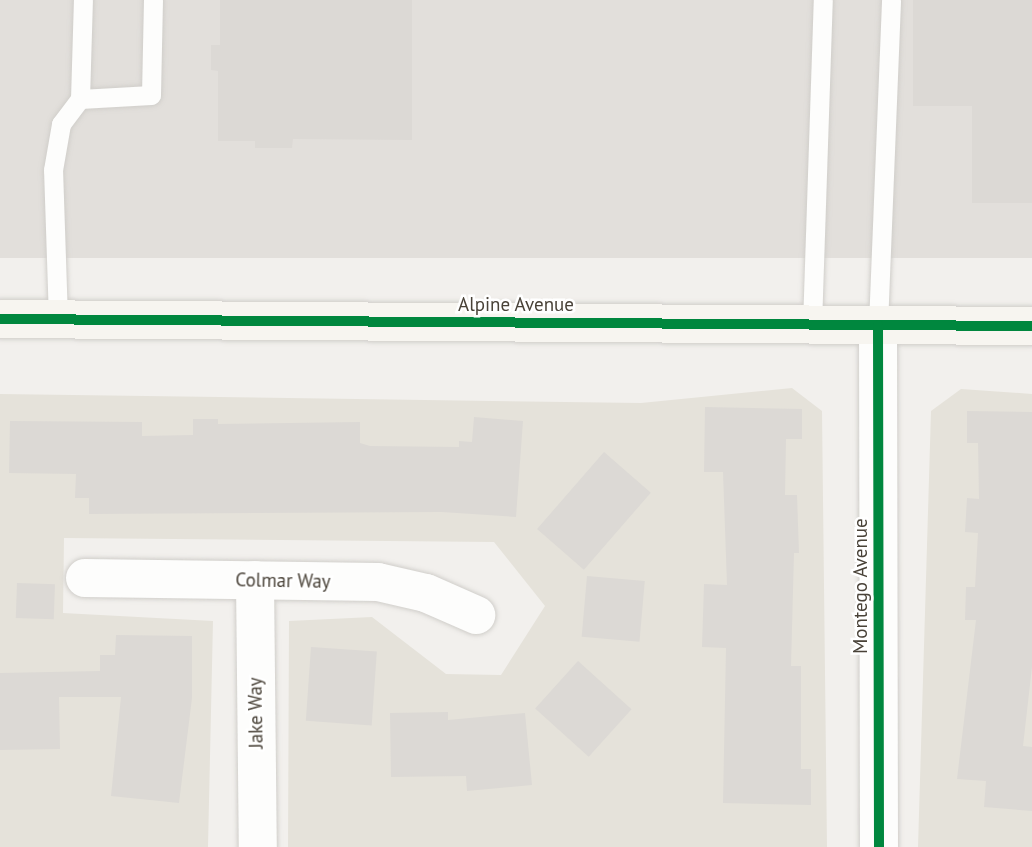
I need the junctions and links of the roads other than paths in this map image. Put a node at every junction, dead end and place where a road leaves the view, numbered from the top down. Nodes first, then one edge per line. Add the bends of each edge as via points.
1 (83, 0) edge
2 (153, 0) edge
3 (823, 0) edge
4 (891, 0) edge
5 (80, 99) junction
6 (0, 319) edge
7 (58, 319) junction
8 (812, 325) junction
9 (878, 325) junction
10 (1032, 326) edge
11 (85, 578) dead end
12 (255, 580) junction
13 (476, 615) dead end
14 (258, 847) edge
15 (879, 847) edge

1 - 5 lane
2 - 5 lane via 151,96
3 - 8 lane
4 - 9 lane
5 - 7 lane via 61,124 53,170
6 - 7 street, Alpine Avenue
7 - 8 street, Alpine Avenue
8 - 9 street, Alpine Avenue
9 - 10 street, Alpine Avenue
9 - 15 street, Montego Avenue
11 - 12 street, Colmar Way
12 - 13 street, Colmar Way via 378,582 426,593
12 - 14 street, Jake Way

